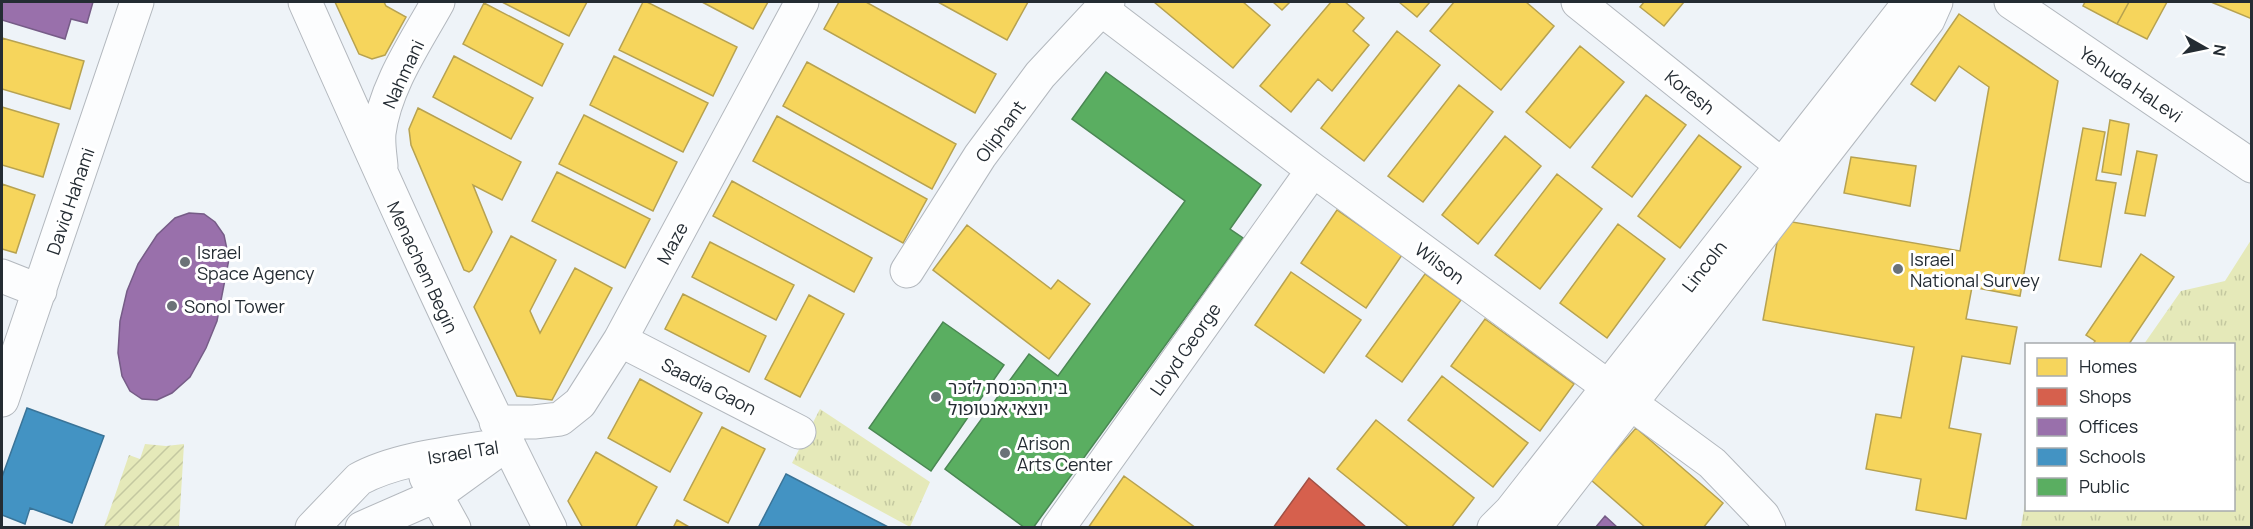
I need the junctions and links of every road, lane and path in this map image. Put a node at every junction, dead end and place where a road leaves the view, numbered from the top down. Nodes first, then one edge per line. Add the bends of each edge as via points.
1 (137, 2) edge
2 (305, 2) edge
3 (438, 2) edge
4 (802, 2) edge
5 (1578, 2) edge
6 (1910, 2) edge
7 (1936, 2) edge
8 (2011, 2) edge
9 (1105, 5) edge
10 (2252, 166) edge
11 (1313, 170) junction
12 (1792, 174) junction
13 (385, 185) junction
14 (907, 271) dead end
15 (2, 276) edge
16 (40, 291) junction
17 (620, 340) junction
18 (1621, 395) junction
19 (2, 400) edge
20 (799, 432) dead end
21 (502, 433) junction
22 (417, 459) junction
23 (435, 496) junction
24 (1509, 523) edge
25 (312, 528) edge
26 (362, 528) edge
27 (454, 528) edge
28 (550, 528) edge
29 (1058, 528) edge
30 (1769, 528) edge

1 - 16 street, David Hahami
2 - 13 street, Menachem Begin
3 - 13 street, Nahmani via 390,95 379,141
4 - 17 street, Maze
5 - 12 street, Koresh
6 - 12 street, Lincoln
7 - 12 street, Lincoln via 1928,20
8 - 10 street, Yehuda HaLevi
9 - 11 street, Wilson
9 - 14 street, Oliphant via 1040,75 980,156
11 - 18 street, Wilson
11 - 29 street, Lloyd George
12 - 18 street, Lincoln
13 - 21 street, Menachem Begin
15 - 16 street
16 - 19 street, David Hahami
17 - 20 street, Saadia Gaon
17 - 21 street, Maze via 580,403 560,419 534,422
18 - 24 street, Lincoln
18 - 30 street, Wilson via 1712,463 1763,516
21 - 22 street, Israel Tal
21 - 23 street, Israel Tal
21 - 28 street, Menachem Begin
22 - 23 street
22 - 25 street, Israel Tal via 359,479
23 - 26 street, Israel Tal
23 - 27 street

